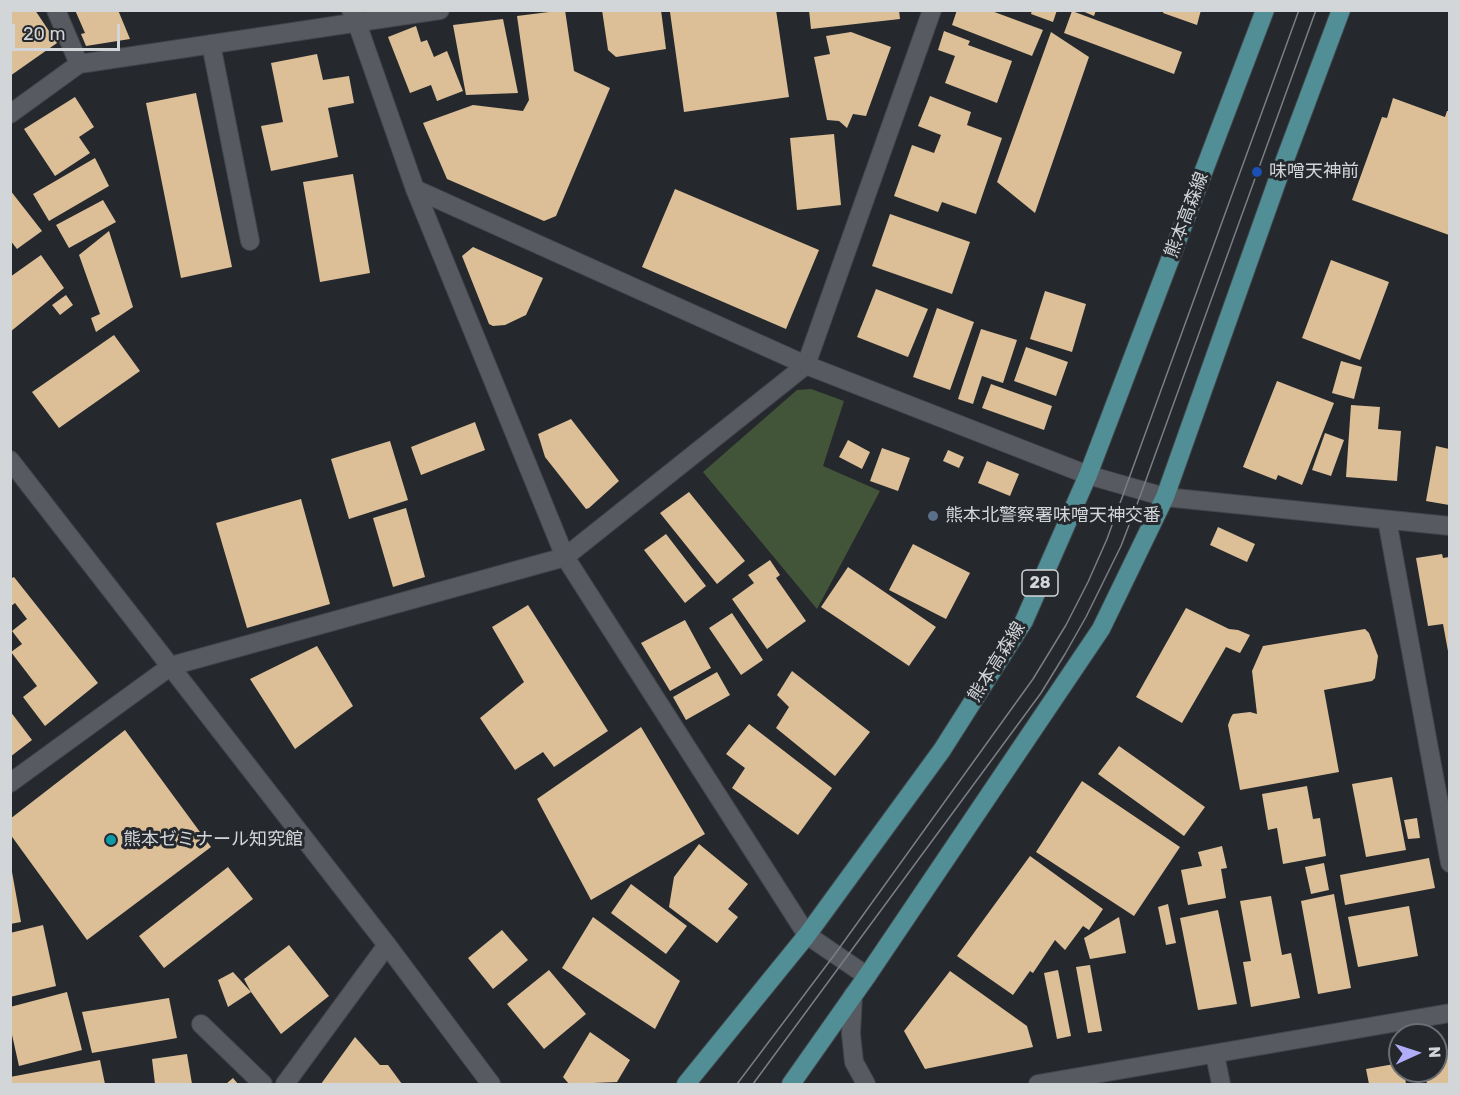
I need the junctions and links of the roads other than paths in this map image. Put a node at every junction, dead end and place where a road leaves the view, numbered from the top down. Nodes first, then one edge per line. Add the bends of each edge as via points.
1 (56, 10) edge
2 (440, 10) edge
3 (932, 10) edge
4 (1265, 10) edge
5 (1341, 10) edge
6 (354, 17) edge
7 (211, 44) junction
8 (79, 64) junction
9 (10, 114) edge
10 (415, 189) junction
11 (250, 241) dead end
12 (806, 365) junction
13 (10, 460) edge
14 (1088, 475) junction
15 (1165, 497) junction
16 (1387, 520) junction
17 (1449, 526) edge
18 (566, 557) junction
19 (171, 666) junction
20 (10, 783) edge
21 (1449, 863) edge
22 (807, 935) junction
23 (387, 945) junction
24 (867, 976) junction
25 (853, 995) junction
26 (1449, 1013) edge
27 (201, 1024) dead end
28 (1215, 1055) junction
29 (263, 1084) edge
30 (285, 1084) edge
31 (491, 1084) edge
32 (686, 1084) edge
33 (791, 1084) edge
34 (866, 1084) edge
35 (1038, 1084) edge
36 (1221, 1084) edge

1 - 8 street
2 - 6 street
3 - 12 street
4 - 14 main road, 熊本高森線 / 28
5 - 15 main road
6 - 7 street
6 - 10 street
7 - 8 street
7 - 11 street
8 - 9 street
10 - 12 street
10 - 18 street
12 - 14 street
12 - 18 street
13 - 19 street
14 - 15 street
14 - 22 main road, 熊本高森線 / 28 via 1023,621 942,750
15 - 16 street
15 - 24 main road via 1101,629
16 - 17 street
16 - 21 street
18 - 19 street
18 - 22 street
19 - 20 street
19 - 23 street
22 - 24 street
22 - 32 main road, 熊本高森線 / 28
23 - 30 street
23 - 31 street
24 - 25 main road
25 - 33 main road
25 - 34 street via 854,1062
26 - 28 street
27 - 29 street
28 - 35 street
28 - 36 street

